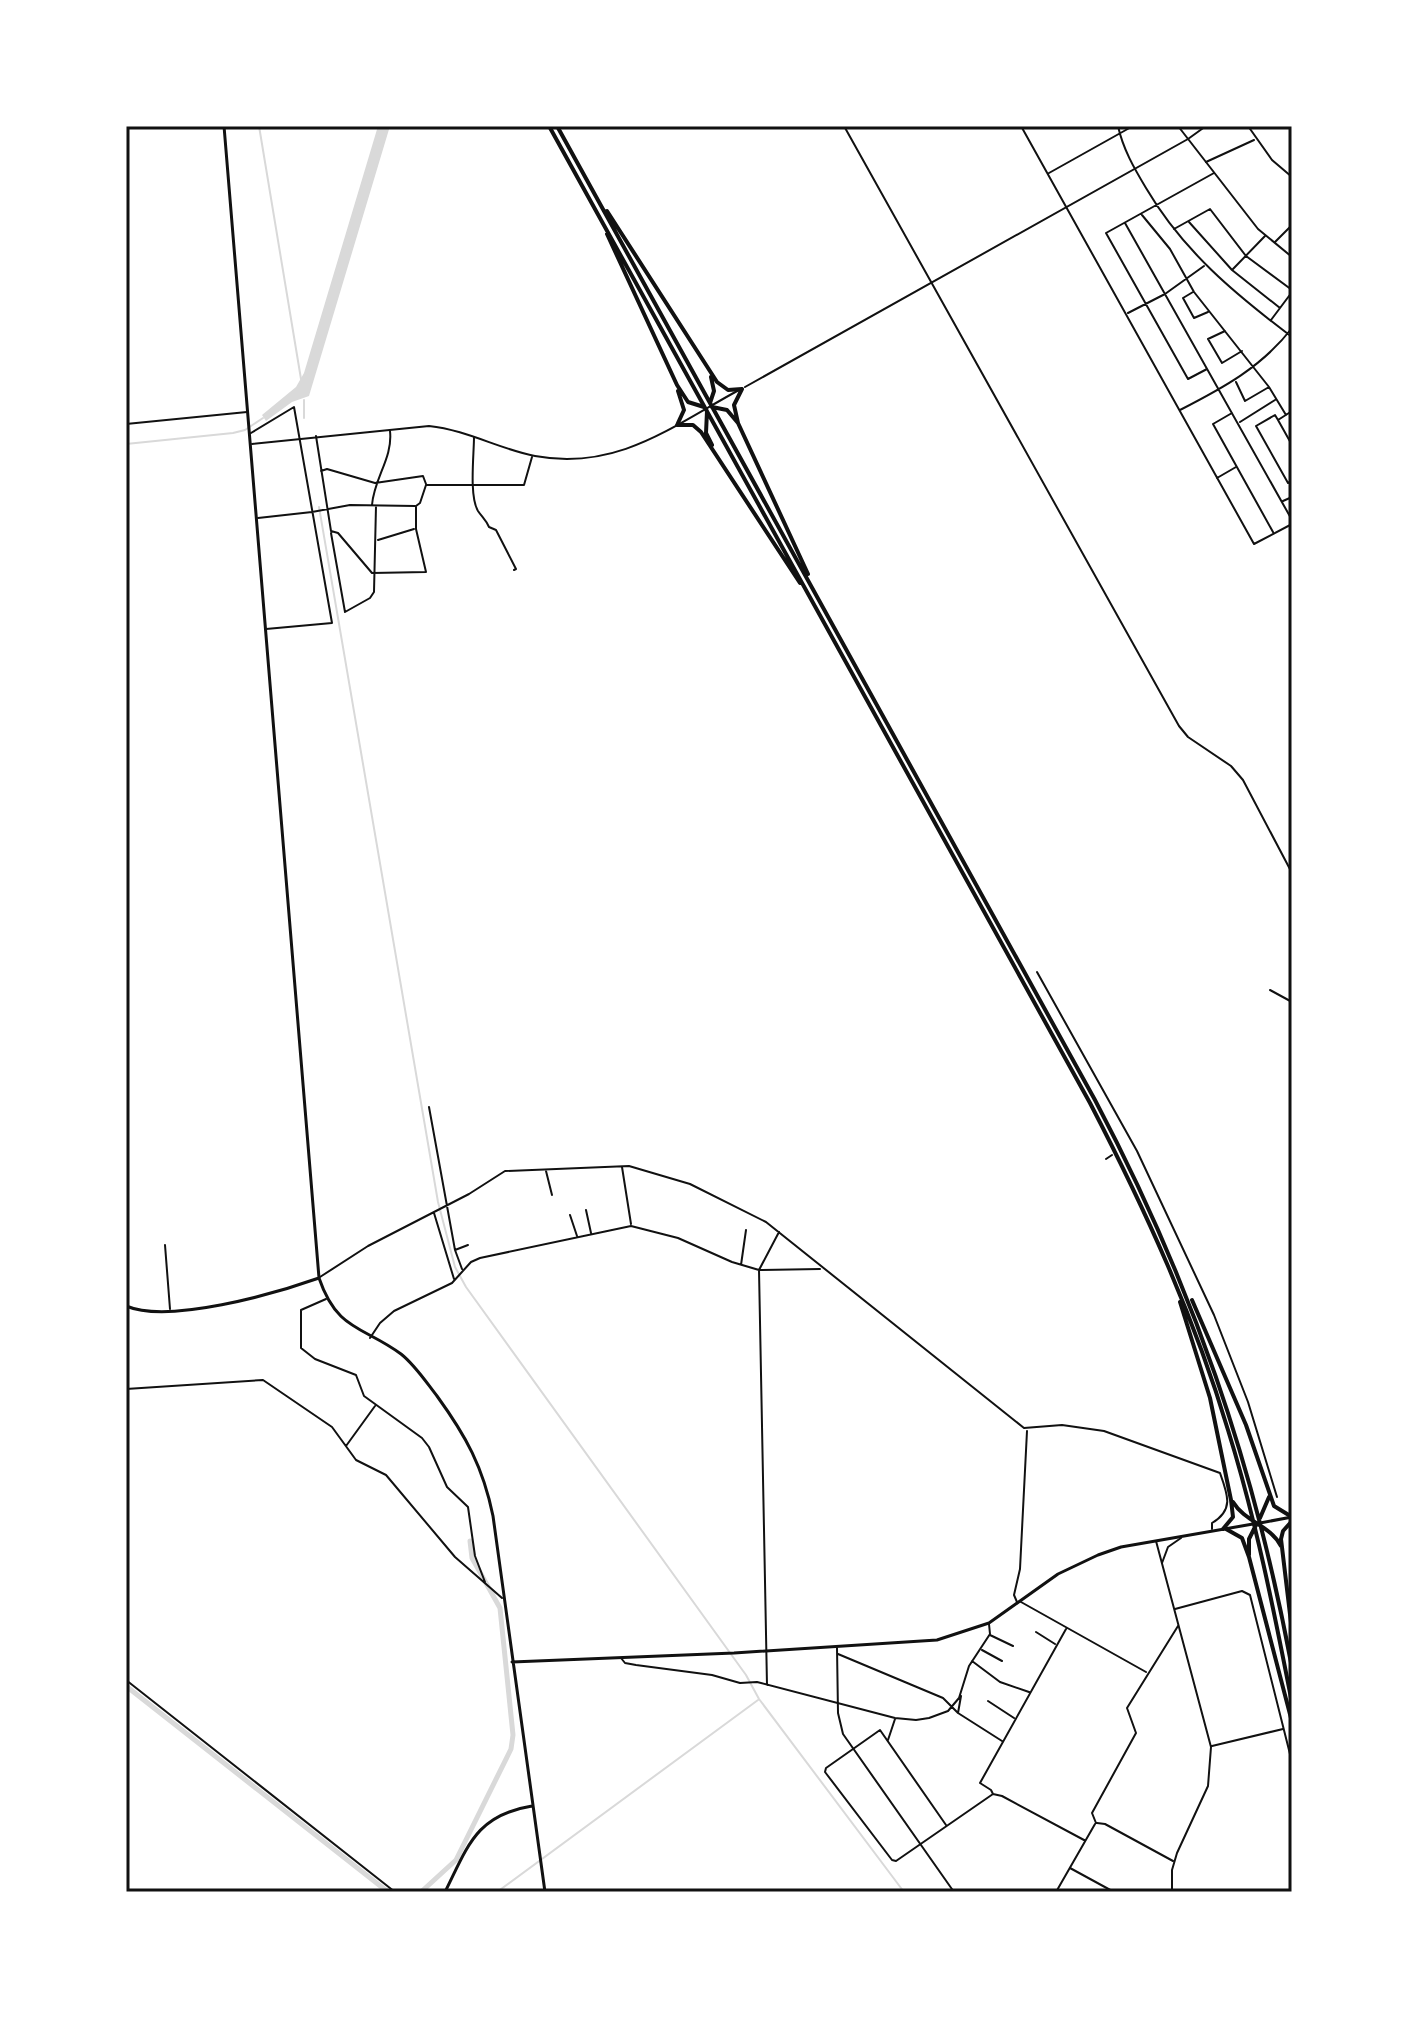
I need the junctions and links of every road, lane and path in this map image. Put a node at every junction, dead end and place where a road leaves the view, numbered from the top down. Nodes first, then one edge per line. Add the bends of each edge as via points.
1 (224, 126) edge
2 (549, 126) edge
3 (557, 126) edge
4 (844, 126) edge
5 (1027, 126) edge
6 (1118, 126) edge
7 (1133, 126) edge
8 (1178, 126) edge
9 (1206, 126) edge
10 (1248, 126) edge
11 (1022, 127) edge
12 (1120, 133) junction
13 (1188, 139) junction
14 (1255, 139) junction
15 (1206, 162) junction
16 (1135, 169) junction
17 (1214, 173) junction
18 (1048, 174) junction
19 (1292, 177) edge
20 (591, 194) junction
21 (1156, 205) junction
22 (1066, 208) junction
23 (1141, 214) junction
24 (1188, 221) junction
25 (1125, 223) junction
26 (1292, 225) edge
27 (1173, 230) junction
28 (1266, 235) junction
29 (1274, 242) junction
30 (1246, 256) junction
31 (1292, 257) edge
32 (1205, 266) junction
33 (1232, 270) junction
34 (1188, 279) junction
35 (932, 284) junction
36 (1292, 291) edge
37 (1194, 292) junction
38 (1165, 294) junction
39 (1146, 304) junction
40 (1280, 308) junction
41 (1209, 311) junction
42 (1126, 314) junction
43 (1270, 321) junction
44 (1292, 328) edge
45 (1226, 330) junction
46 (1288, 334) junction
47 (1292, 337) edge
48 (1242, 351) junction
49 (700, 354) junction
50 (1254, 367) junction
51 (1208, 369) junction
52 (1235, 381) junction
53 (677, 385) junction
54 (1269, 387) junction
55 (742, 389) junction
56 (1219, 390) junction
57 (1276, 399) junction
58 (708, 407) junction
59 (1179, 411) junction
60 (1292, 411) edge
61 (248, 412) junction
62 (1232, 413) junction
63 (1286, 415) junction
64 (1278, 420) junction
65 (738, 423) junction
66 (1238, 423) junction
67 (126, 424) edge
68 (677, 425) junction
69 (722, 430) junction
70 (390, 431) junction
71 (250, 432) junction
72 (314, 436) junction
73 (474, 436) junction
74 (300, 437) junction
75 (251, 444) junction
76 (1292, 445) edge
77 (532, 456) junction
78 (717, 458) junction
79 (1236, 467) junction
80 (321, 471) junction
81 (1216, 478) junction
82 (1292, 481) edge
83 (375, 483) junction
84 (473, 484) junction
85 (426, 485) junction
86 (1292, 497) edge
87 (1282, 502) junction
88 (374, 506) junction
89 (416, 506) junction
90 (328, 508) junction
91 (313, 512) junction
92 (257, 519) junction
93 (1292, 522) edge
94 (416, 529) junction
95 (331, 531) junction
96 (1274, 533) junction
97 (376, 540) junction
98 (514, 570) dead end
99 (375, 573) junction
100 (822, 605) junction
101 (816, 609) junction
102 (266, 629) junction
103 (1292, 873) edge
104 (1037, 972) dead end
105 (1270, 990) dead end
106 (1292, 1002) edge
107 (429, 1107) dead end
108 (1131, 1143) junction
109 (1125, 1146) dead end
110 (1112, 1155) dead end
111 (1106, 1159) dead end
112 (622, 1166) junction
113 (546, 1170) junction
114 (552, 1195) dead end
115 (446, 1206) junction
116 (586, 1210) dead end
117 (435, 1211) junction
118 (570, 1215) dead end
119 (657, 1223) dead end
120 (631, 1226) junction
121 (746, 1230) dead end
122 (657, 1231) junction
123 (779, 1232) junction
124 (591, 1235) junction
125 (577, 1237) junction
126 (165, 1245) dead end
127 (468, 1245) dead end
128 (455, 1250) junction
129 (741, 1265) junction
130 (821, 1269) junction
131 (759, 1270) junction
132 (462, 1271) junction
133 (319, 1278) junction
134 (455, 1279) junction
135 (1181, 1280) junction
136 (1175, 1283) junction
137 (326, 1299) junction
138 (126, 1306) edge
139 (170, 1310) junction
140 (1220, 1330) junction
141 (1214, 1334) dead end
142 (370, 1338) junction
143 (126, 1389) edge
144 (375, 1406) junction
145 (1027, 1430) junction
146 (345, 1447) junction
147 (1269, 1496) junction
148 (1277, 1497) dead end
149 (1231, 1500) junction
150 (1292, 1518) edge
151 (1257, 1523) junction
152 (1225, 1529) junction
153 (1212, 1532) junction
154 (1182, 1537) junction
155 (1156, 1541) junction
156 (1282, 1548) junction
157 (1265, 1554) junction
158 (1249, 1557) junction
159 (1161, 1565) junction
160 (485, 1584) junction
161 (503, 1598) junction
162 (1019, 1603) junction
163 (1174, 1609) junction
164 (989, 1623) junction
165 (1178, 1626) junction
166 (1066, 1629) junction
167 (1292, 1631) edge
168 (1036, 1632) dead end
169 (990, 1635) junction
170 (1057, 1645) junction
171 (1013, 1646) dead end
172 (837, 1647) junction
173 (980, 1648) junction
174 (766, 1651) junction
175 (837, 1654) junction
176 (620, 1658) junction
177 (972, 1661) junction
178 (1002, 1661) dead end
179 (512, 1662) junction
180 (1292, 1668) edge
181 (1147, 1672) junction
182 (126, 1680) edge
183 (767, 1685) junction
184 (1030, 1692) junction
185 (961, 1694) junction
186 (988, 1701) dead end
187 (837, 1703) junction
188 (1292, 1703) edge
189 (953, 1706) junction
190 (958, 1713) junction
191 (895, 1718) junction
192 (1016, 1719) junction
193 (1292, 1722) edge
194 (1283, 1729) junction
195 (1003, 1741) junction
196 (888, 1742) junction
197 (1211, 1747) junction
198 (853, 1749) junction
199 (1292, 1762) edge
200 (993, 1794) junction
201 (532, 1806) junction
202 (1096, 1823) junction
203 (946, 1825) junction
204 (1084, 1840) junction
205 (920, 1843) junction
206 (1174, 1861) junction
207 (1069, 1868) junction
208 (395, 1892) edge
209 (445, 1892) edge
210 (545, 1892) edge
211 (954, 1892) edge
212 (1056, 1892) edge
213 (1114, 1892) edge
214 (1172, 1892) edge

1 - 61 main road
2 - 20 highway
3 - 20 highway
4 - 35 street
5 - 11 street
6 - 12 street
7 - 12 street
8 - 13 street
9 - 13 street
10 - 14 street
11 - 18 street
12 - 16 street
12 - 18 street
13 - 15 street
13 - 16 street
14 - 15 street
14 - 19 street
15 - 17 street
16 - 21 street
16 - 22 street
17 - 21 street
17 - 28 street
18 - 22 street
20 - 49 highway
20 - 53 highway
20 - 69 highway
21 - 23 street
21 - 27 street
22 - 35 street
22 - 42 street
23 - 25 street
23 - 34 street
24 - 27 street
24 - 30 street via 1210,209
24 - 33 street
25 - 38 street
25 - 39 street via 1106,233
26 - 29 street
27 - 32 street
28 - 29 street
28 - 30 street
29 - 31 street
30 - 33 street
30 - 36 street
32 - 34 street
32 - 43 street
33 - 40 street
34 - 37 street
34 - 38 street
35 - 55 street
35 - 103 street via 1179,726 1243,780
36 - 40 street
37 - 41 street
37 - 41 street via 1183,298 1194,318
38 - 39 street
38 - 51 street
39 - 42 street
39 - 51 street via 1188,379
40 - 43 street
41 - 45 street
42 - 59 street
43 - 46 street
44 - 46 street
45 - 48 street
45 - 48 street via 1208,339 1222,363
46 - 47 street
46 - 50 street
48 - 50 street
49 - 55 highway via 721,387
49 - 58 highway via 714,385
50 - 52 street
50 - 54 street
51 - 56 street
52 - 54 street via 1245,401
52 - 56 street
53 - 58 highway via 688,402
53 - 68 highway via 684,406
54 - 57 street
55 - 58 street
55 - 65 highway via 734,405
56 - 59 street
56 - 62 street
57 - 63 street
57 - 66 street
58 - 65 highway via 727,410
58 - 68 street
58 - 78 highway via 706,433
59 - 81 street
60 - 63 street
61 - 67 street
61 - 71 main road
62 - 66 street
62 - 79 street via 1213,424
63 - 64 street
64 - 76 street
64 - 82 street via 1275,415 1256,426 1288,483
65 - 100 highway
66 - 87 street
68 - 77 street via 612,455 584,460
68 - 78 highway via 697,427
69 - 100 highway
69 - 101 highway
70 - 72 street
70 - 73 street via 429,426
70 - 83 street via 390,450
71 - 74 street via 294,407
71 - 75 main road
72 - 74 street
72 - 80 street
73 - 77 street
73 - 84 street
74 - 75 street
74 - 91 street
75 - 92 main road
77 - 84 street via 524,485
78 - 101 highway
79 - 81 street
79 - 96 street
80 - 83 street
80 - 90 street
81 - 96 street via 1254,544
83 - 85 street via 423,476
83 - 88 street
84 - 85 street
84 - 98 street via 477,510 496,530
85 - 89 street
86 - 87 street
87 - 93 street
88 - 89 street
88 - 90 street
88 - 97 street
89 - 94 street
90 - 91 street
90 - 95 street
91 - 92 street
91 - 102 street via 332,623
92 - 102 main road
93 - 96 street
94 - 97 street
94 - 99 street via 426,572
95 - 99 street
95 - 99 street via 345,612 370,598
97 - 99 street
100 - 135 highway via 1095,1100
101 - 136 highway via 1090,1103
102 - 133 main road
104 - 108 street
105 - 106 street
107 - 115 street
108 - 109 street
108 - 140 street
110 - 111 street
112 - 113 street
112 - 120 street
112 - 123 street via 690,1184
113 - 114 street
113 - 115 street via 505,1171
115 - 117 street
115 - 128 street
116 - 124 street
117 - 133 street
117 - 134 street
118 - 125 street
119 - 122 street
120 - 122 street
120 - 124 street
121 - 129 street
122 - 129 street
123 - 130 street
123 - 131 street
124 - 125 street
125 - 132 street via 480,1258
126 - 139 street
127 - 128 street
128 - 132 street
129 - 131 street
130 - 131 street
130 - 145 street
131 - 174 street
132 - 134 street
133 - 137 main road
133 - 139 main road via 264,1296
134 - 142 street via 394,1311
135 - 147 highway via 1246,1425
135 - 157 highway via 1253,1492
136 - 149 highway via 1205,1380
136 - 157 highway via 1217,1395
137 - 142 main road
137 - 144 street via 301,1310 301,1348 356,1375 364,1396
138 - 139 main road via 146,1313
140 - 141 street
140 - 148 street
142 - 161 main road via 416,1369 464,1434 490,1503
143 - 146 street via 263,1380 332,1427
144 - 146 street
144 - 160 street via 422,1438 447,1487 468,1507
145 - 153 street via 1062,1425 1104,1431 1220,1473 1228,1504 1222,1518 1212,1523
145 - 162 street via 1014,1595
146 - 160 street via 356,1460 386,1475 451,1553
147 - 150 highway via 1276,1509
147 - 151 highway
149 - 151 highway
149 - 152 highway via 1233,1517
150 - 151 main road
150 - 156 highway via 1283,1531
151 - 152 main road
151 - 156 highway
151 - 158 highway via 1249,1539
152 - 153 main road
152 - 158 highway via 1242,1538
153 - 154 main road
154 - 155 main road
154 - 159 street via 1166,1550
155 - 159 street
155 - 162 main road via 1081,1562
156 - 167 highway
157 - 180 highway
157 - 188 highway
158 - 193 highway
159 - 163 street
160 - 161 street
161 - 179 main road
162 - 164 main road
162 - 166 street
163 - 165 street
163 - 194 street via 1249,1593
164 - 169 street
164 - 172 main road via 922,1642
165 - 181 street
165 - 197 street
166 - 170 street
166 - 181 street
168 - 170 street
169 - 171 street
169 - 173 street
170 - 184 street
172 - 174 main road
172 - 175 street
173 - 177 street
173 - 178 street
174 - 176 main road
174 - 183 street
175 - 187 street
175 - 189 street
176 - 179 main road
176 - 183 street via 625,1663
177 - 184 street via 1000,1682
177 - 185 street
179 - 201 main road
181 - 202 street via 1127,1708 1136,1733 1092,1813
182 - 208 street
183 - 187 street
184 - 192 street
185 - 189 street
185 - 190 street
186 - 192 street
187 - 191 street
187 - 198 street
189 - 190 street
189 - 191 street via 929,1718
190 - 195 street
191 - 196 street
192 - 195 street
194 - 197 street
194 - 199 street
195 - 200 street via 980,1783
196 - 198 street via 880,1730
196 - 203 street
197 - 206 street via 1205,1795
198 - 205 street
198 - 205 street via 825,1772 890,1859 896,1861
200 - 203 street
200 - 204 street
201 - 209 main road via 486,1822
201 - 210 main road
202 - 204 street
202 - 206 street
203 - 205 street
204 - 207 street
205 - 211 street
206 - 214 street
207 - 212 street
207 - 213 street

